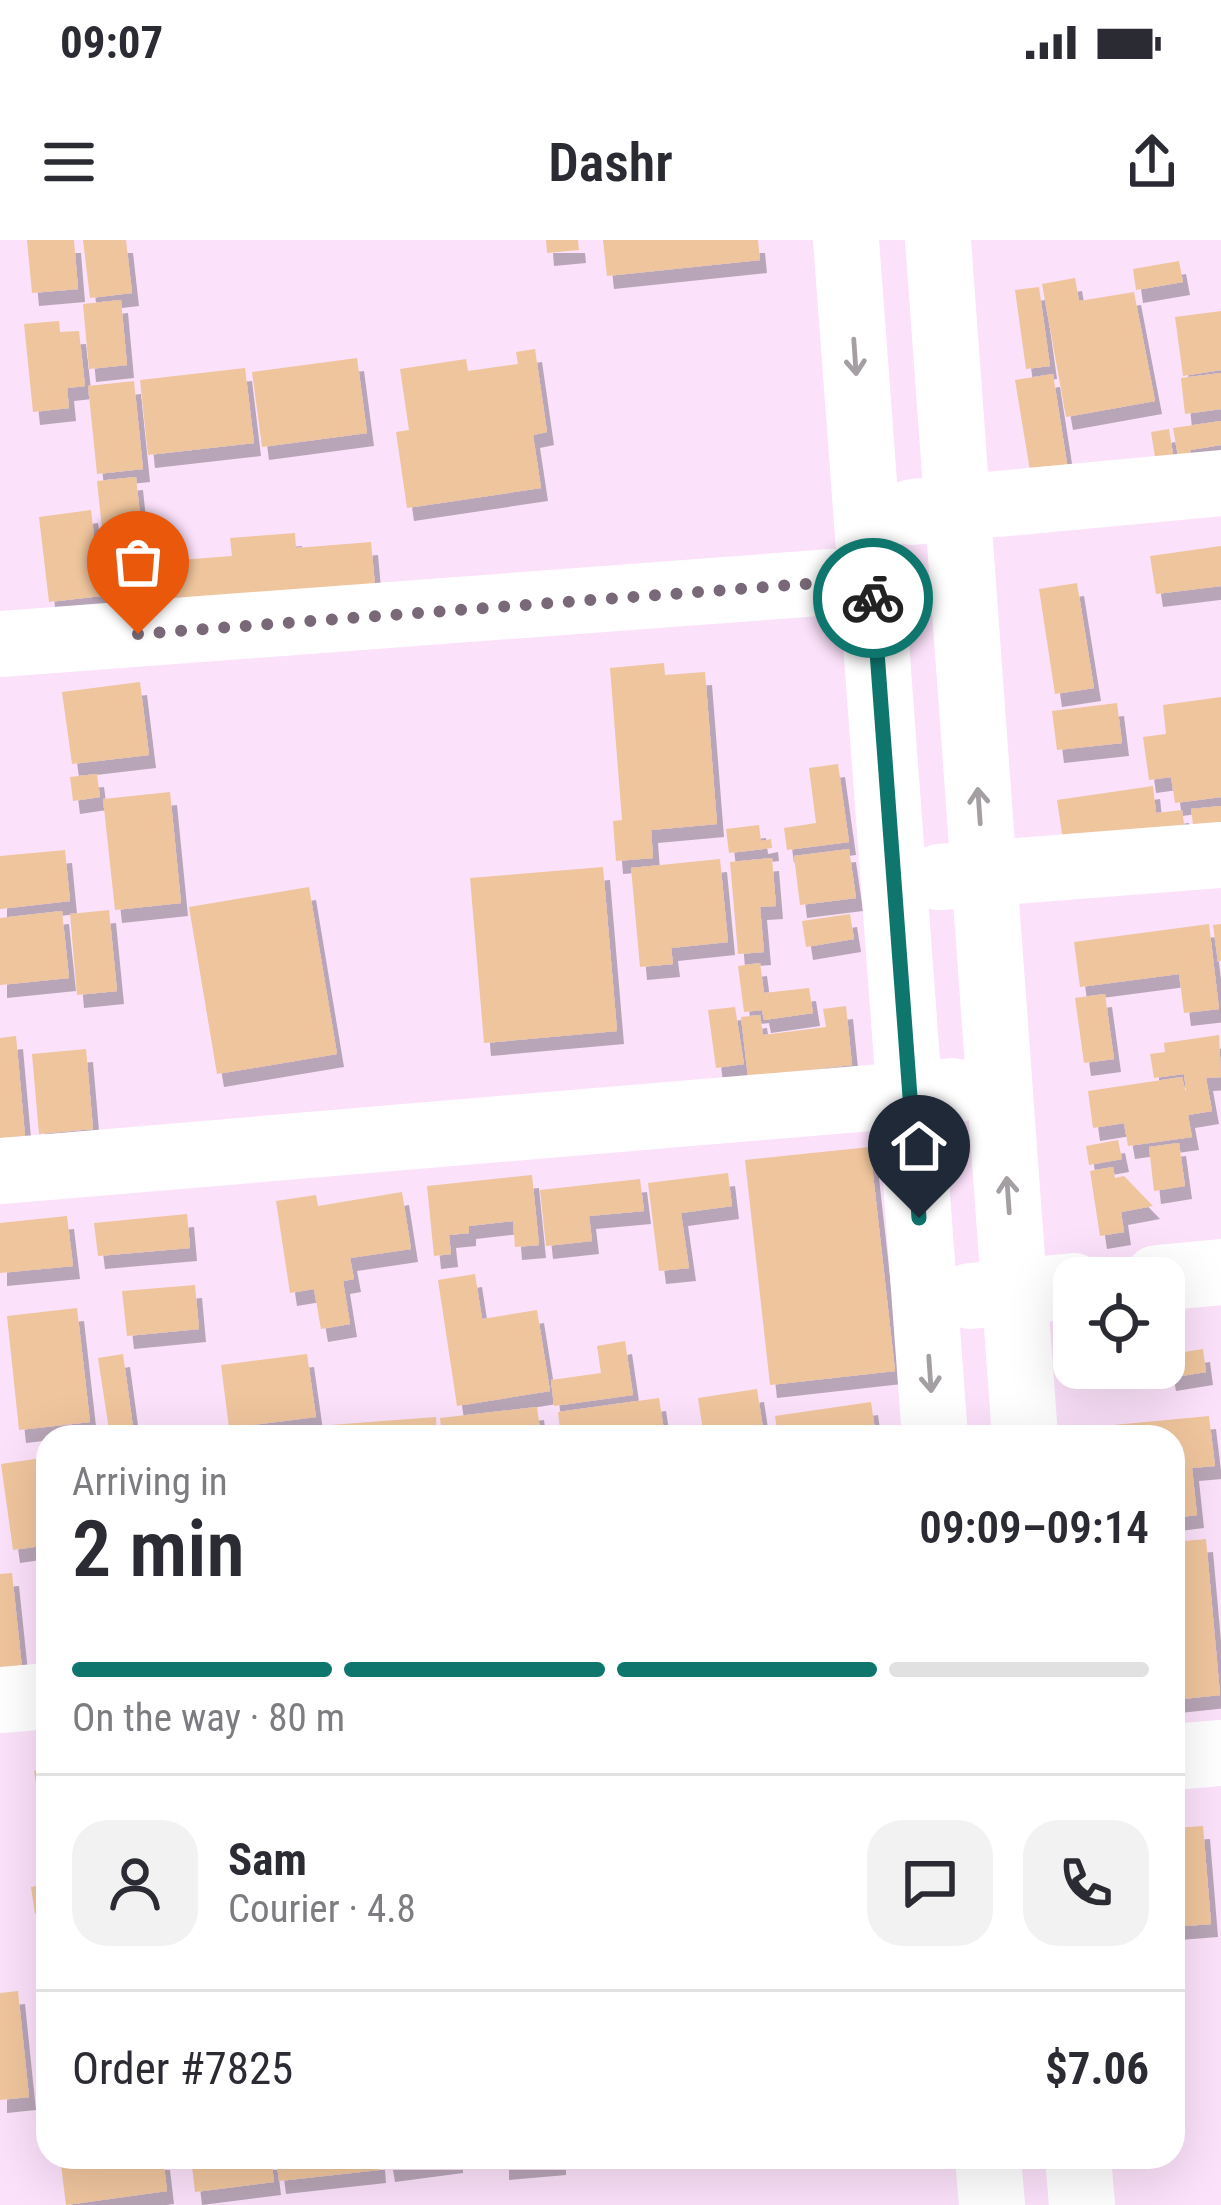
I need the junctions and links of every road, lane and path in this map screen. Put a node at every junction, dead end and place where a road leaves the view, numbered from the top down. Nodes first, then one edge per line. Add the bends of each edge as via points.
1 (846, 240) edge
2 (938, 240) edge
3 (1221, 483) edge
4 (957, 508) junction
5 (869, 548) junction
6 (0, 644) edge
7 (1221, 855) edge
8 (984, 873) junction
9 (894, 880) junction
10 (1000, 1087) junction
11 (910, 1095) junction
12 (0, 1171) edge
13 (1221, 1272) edge
14 (1185, 1275) edge
15 (1044, 1289) edge
16 (925, 1300) junction
17 (934, 1425) edge
18 (1027, 1425) edge
19 (36, 1697) edge
20 (0, 1700) edge
21 (1221, 1753) edge
22 (1185, 1756) edge
23 (989, 2169) edge
24 (1079, 2169) edge
25 (992, 2205) edge
26 (1082, 2205) edge

1 -> 5 street
2 - 4 street
3 - 4 street
4 - 5 street
8 -> 4 street
5 - 6 street
5 - 9 street
7 - 8 street
8 - 9 street
8 - 10 street
9 - 11 street
10 - 11 street
15 -> 10 street
11 - 12 street
11 - 16 street
13 - 14 street
15 - 16 street
15 - 18 street
16 -> 17 street
19 - 20 street
21 - 22 street
23 - 25 street
24 - 26 street

